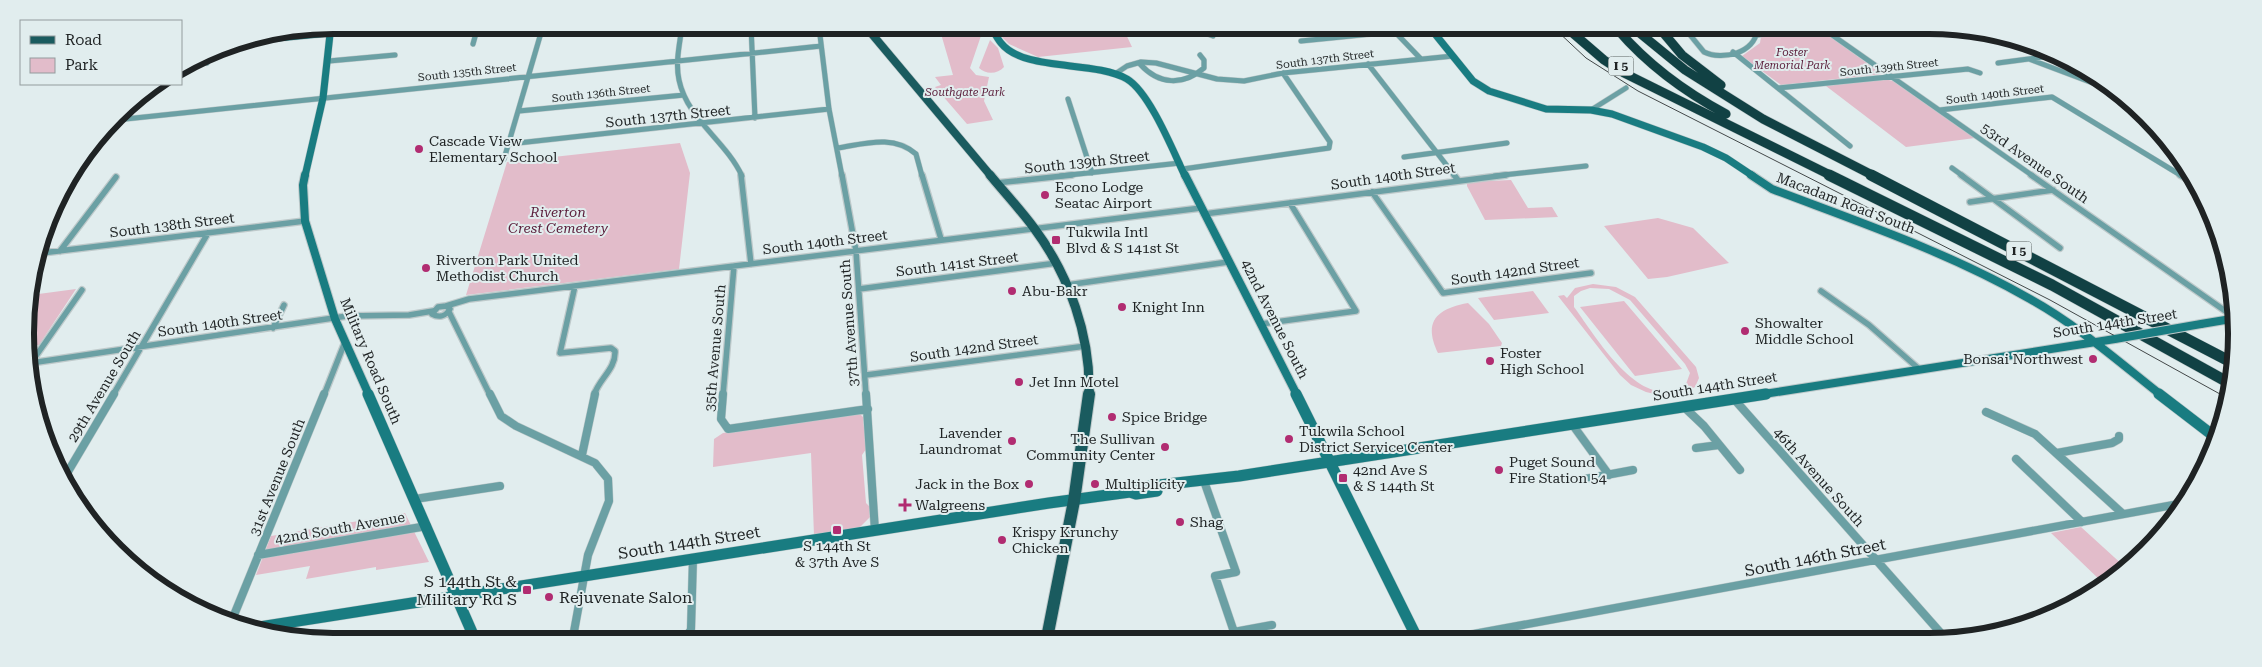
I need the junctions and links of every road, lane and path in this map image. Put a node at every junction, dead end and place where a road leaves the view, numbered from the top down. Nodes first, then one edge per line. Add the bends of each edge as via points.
1 (331, 34) edge
2 (476, 34) edge
3 (541, 34) edge
4 (681, 34) edge
5 (751, 34) edge
6 (820, 34) edge
7 (872, 34) edge
8 (994, 34) edge
9 (1208, 34) edge
10 (1371, 34) edge
11 (1396, 34) edge
12 (1436, 34) edge
13 (1574, 34) edge
14 (1582, 34) edge
15 (1613, 34) edge
16 (1621, 34) edge
17 (1641, 34) edge
18 (1664, 34) edge
19 (1689, 34) edge
20 (1756, 34) edge
21 (1831, 34) edge
22 (1213, 36) dead end
23 (1301, 41) dead end
24 (473, 44) dead end
25 (821, 46) junction
26 (1003, 46) joint
27 (1734, 52) junction
28 (751, 53) junction
29 (396, 55) dead end
30 (1200, 55) dead end
31 (1452, 56) junction
32 (2043, 57) edge
33 (1420, 58) junction
34 (2028, 59) junction
35 (678, 60) junction
36 (329, 61) junction
37 (1998, 63) dead end
38 (1140, 64) junction
39 (1368, 64) junction
40 (1199, 73) junction
41 (1283, 73) junction
42 (1980, 73) dead end
43 (1115, 74) junction
44 (529, 75) junction
45 (1892, 76) junction
46 (2095, 84) edge
47 (1626, 88) dead end
48 (1778, 88) junction
49 (684, 95) junction
50 (1671, 96) junction
51 (323, 98) junction
52 (1068, 99) dead end
53 (830, 109) junction
54 (1591, 110) junction
55 (1940, 110) junction
56 (519, 111) junction
57 (755, 118) junction
58 (125, 119) edge
59 (704, 123) junction
60 (1738, 129) junction
61 (1806, 141) junction
62 (1507, 143) dead end
63 (509, 144) junction
64 (1850, 146) dead end
65 (836, 148) junction
66 (1437, 152) junction
67 (1404, 157) dead end
68 (504, 159) dead end
69 (1181, 166) junction
70 (1586, 166) dead end
71 (1952, 168) dead end
72 (1092, 172) junction
73 (116, 177) dead end
74 (2184, 177) edge
75 (1458, 180) junction
76 (996, 183) junction
77 (2053, 190) junction
78 (1372, 192) junction
79 (1993, 199) junction
80 (1970, 202) dead end
81 (1290, 203) junction
82 (1202, 211) junction
83 (305, 221) junction
84 (1034, 228) junction
85 (208, 233) junction
86 (941, 239) junction
87 (2060, 248) dead end
88 (856, 250) junction
89 (60, 251) junction
90 (45, 253) edge
91 (1228, 262) junction
92 (1058, 263) junction
93 (751, 264) junction
94 (734, 266) junction
95 (1591, 273) dead end
96 (1067, 285) junction
97 (575, 286) junction
98 (859, 289) junction
99 (82, 290) dead end
100 (1821, 291) dead end
101 (284, 305) dead end
102 (450, 307) junction
103 (2228, 313) edge
104 (436, 314) junction
105 (335, 319) junction
106 (2228, 320) edge
107 (2121, 322) junction
108 (456, 324) junction
109 (1261, 324) junction
110 (273, 328) junction
111 (345, 342) junction
112 (2094, 342) junction
113 (1086, 346) junction
114 (142, 347) junction
115 (34, 358) edge
116 (2227, 360) edge
117 (35, 362) edge
118 (1919, 369) junction
119 (866, 375) junction
120 (2224, 380) edge
121 (1734, 399) junction
122 (1683, 406) junction
123 (868, 409) junction
124 (1986, 412) dead end
125 (1572, 424) junction
126 (2211, 434) edge
127 (2119, 436) dead end
128 (1719, 445) junction
129 (1696, 448) dead end
130 (2057, 453) junction
131 (582, 455) junction
132 (2016, 459) dead end
133 (1331, 462) junction
134 (1633, 470) dead end
135 (1740, 470) dead end
136 (68, 472) edge
137 (1609, 474) junction
138 (1585, 479) dead end
139 (1204, 481) junction
140 (500, 486) dead end
141 (415, 499) junction
142 (1074, 500) junction
143 (2174, 505) edge
144 (2123, 514) junction
145 (2082, 522) junction
146 (426, 526) junction
147 (875, 531) junction
148 (258, 555) junction
149 (693, 558) junction
150 (1876, 559) junction
151 (583, 575) junction
152 (455, 595) junction
153 (234, 616) edge
154 (1272, 625) dead end
155 (268, 626) edge
156 (473, 633) edge
157 (573, 633) edge
158 (689, 633) edge
159 (1048, 633) edge
160 (1415, 633) edge
161 (1479, 633) edge
162 (1941, 633) edge

1 - 36 street, Military Road South
2 - 24 street
3 - 44 street
4 - 35 street
5 - 28 street
6 - 25 street, 37th Avenue South
7 - 76 main road
8 - 26 street
9 - 22 street
10 - 23 street
11 - 33 street
12 - 31 street, Macadam Road South
13 - 50 highway via 1624,73
14 - 50 highway, I 5 via 1617,64
15 - 60 highway via 1649,70
16 - 107 highway, I 5 via 1658,70 1713,108 2017,260
17 - 61 highway, I 5 via 1696,78 1752,113
18 - 61 highway via 1696,67
19 - 27 street via 1706,54
20 - 27 street via 1754,44
21 - 45 street, 53rd Avenue South
25 - 28 street, South 135th Street
25 - 53 street, 37th Avenue South
26 - 43 street, 42nd Avenue South via 1019,56
27 - 48 street
28 - 35 street, South 135th Street
28 - 57 street
29 - 36 street
30 - 40 street via 1205,64
31 - 33 street, South 137th Street
31 - 54 street, Macadam Road South via 1473,81 1489,91 1546,109
32 - 34 street
33 - 39 street, South 137th Street
34 - 37 street
34 - 46 street
35 - 44 street, South 135th Street
35 - 49 street
36 - 51 street, Military Road South
38 - 40 street, South 137th Street via 1168,64
38 - 40 street via 1169,82 1186,80
38 - 43 street, South 137th Street via 1124,67
39 - 41 street, South 137th Street
39 - 66 street
40 - 41 street, South 137th Street via 1240,82
41 - 69 street, South 139th Street via 1330,146 1323,150
42 - 45 street, South 139th Street via 1971,70
43 - 69 street, 42nd Avenue South via 1143,93
44 - 51 street, South 135th Street
44 - 56 street
45 - 48 street, South 139th Street
45 - 55 street, 53rd Avenue South
47 - 54 street
48 - 64 street
49 - 56 street, South 136th Street
49 - 59 street
50 - 60 highway, I 5
51 - 58 street, South 135th Street
51 - 83 street, Military Road South via 303,185
52 - 72 street
53 - 57 street, South 137th Street
53 - 65 street, 37th Avenue South
54 - 112 street, Macadam Road South via 1612,114 1716,152 1772,189 1924,247 2029,298
55 - 74 street, South 140th Street via 2052,96
55 - 77 street, 53rd Avenue South
56 - 63 street
57 - 59 street, South 137th Street
59 - 63 street, South 137th Street
59 - 93 street via 731,153 743,178
60 - 107 highway, I 5
61 - 116 highway, I 5
62 - 66 street
63 - 68 street
65 - 86 street via 882,142 906,146 916,154
65 - 88 street, 37th Avenue South
66 - 67 street
66 - 75 street
69 - 72 street, South 139th Street
69 - 82 street, 42nd Avenue South
70 - 75 street, South 140th Street
71 - 79 street
72 - 76 street, South 139th Street
73 - 89 street
75 - 78 street, South 140th Street
76 - 84 main road
77 - 79 street
77 - 103 street, 53rd Avenue South
78 - 81 street, South 140th Street
78 - 95 street, South 142nd Street via 1443,293
79 - 80 street
79 - 87 street
81 - 82 street, South 140th Street
81 - 109 street via 1356,311
82 - 84 street, South 140th Street
82 - 91 street, 42nd Avenue South
83 - 85 street, South 138th Street
83 - 105 street, Military Road South
84 - 86 street, South 140th Street
84 - 92 main road
85 - 89 street, South 138th Street
85 - 114 street, 29th Avenue South
86 - 88 street, South 140th Street
88 - 93 street, South 140th Street
88 - 98 street, 37th Avenue South
89 - 90 street, South 138th Street
91 - 96 street
91 - 109 street, 42nd Avenue South
92 - 96 main road
92 - 98 street, South 141st Street
93 - 94 street, South 140th Street
94 - 97 street, South 140th Street
94 - 123 street, 35th Avenue South via 722,419 728,429
96 - 113 main road via 1078,310
97 - 102 street, South 140th Street via 469,299
97 - 131 street via 560,353 611,348 615,351 614,365 597,386
98 - 119 street, 37th Avenue South
99 - 115 street
100 - 118 street via 1869,325
101 - 110 street
102 - 104 street, South 140th Street
102 - 108 street
104 - 105 street, South 140th Street via 354,314
104 - 108 street
105 - 110 street, South 140th Street
105 - 111 street, Military Road South
106 - 112 street, South 144th Street, bridge
107 - 120 highway, I 5
108 - 131 street via 501,416 516,426
109 - 133 street, 42nd Avenue South
110 - 114 street, South 140th Street
111 - 141 street, Military Road South
111 - 148 street, 31st Avenue South
112 - 118 street, South 144th Street
112 - 126 street, Macadam Road South
113 - 119 street, South 142nd Street
113 - 142 main road via 1088,411
114 - 117 street, South 140th Street
114 - 136 street, 29th Avenue South
118 - 121 street, South 144th Street
119 - 123 street, 37th Avenue South
121 - 122 street, South 144th Street
121 - 150 street, 46th Avenue South
122 - 125 street, South 144th Street
122 - 128 street
123 - 147 street, 37th Avenue South
124 - 130 street via 2029,430
125 - 133 street, South 144th Street
125 - 137 street
127 - 130 street via 2119,440 2112,443
128 - 129 street
128 - 135 street
130 - 144 street
131 - 151 street via 603,470 610,489 607,508
132 - 145 street
133 - 139 street, South 144th Street
133 - 160 street, 42nd Avenue South
134 - 137 street
137 - 138 street
139 - 142 street, South 144th Street via 1143,493
139 - 154 street via 1236,572 1215,576 1234,632
140 - 141 street
141 - 146 street, Military Road South
142 - 147 street, South 144th Street
142 - 159 main road
143 - 144 street, South 146th Street
144 - 145 street, South 146th Street
145 - 150 street, South 146th Street
146 - 148 street, 42nd South Avenue
146 - 152 street, Military Road South
147 - 149 street, South 144th Street
148 - 153 street, 31st Avenue South
149 - 151 street, South 144th Street
149 - 158 street
150 - 161 street, South 146th Street
150 - 162 street, 46th Avenue South
151 - 152 street, South 144th Street
151 - 157 street
152 - 155 street, South 144th Street
152 - 156 street, Military Road South

